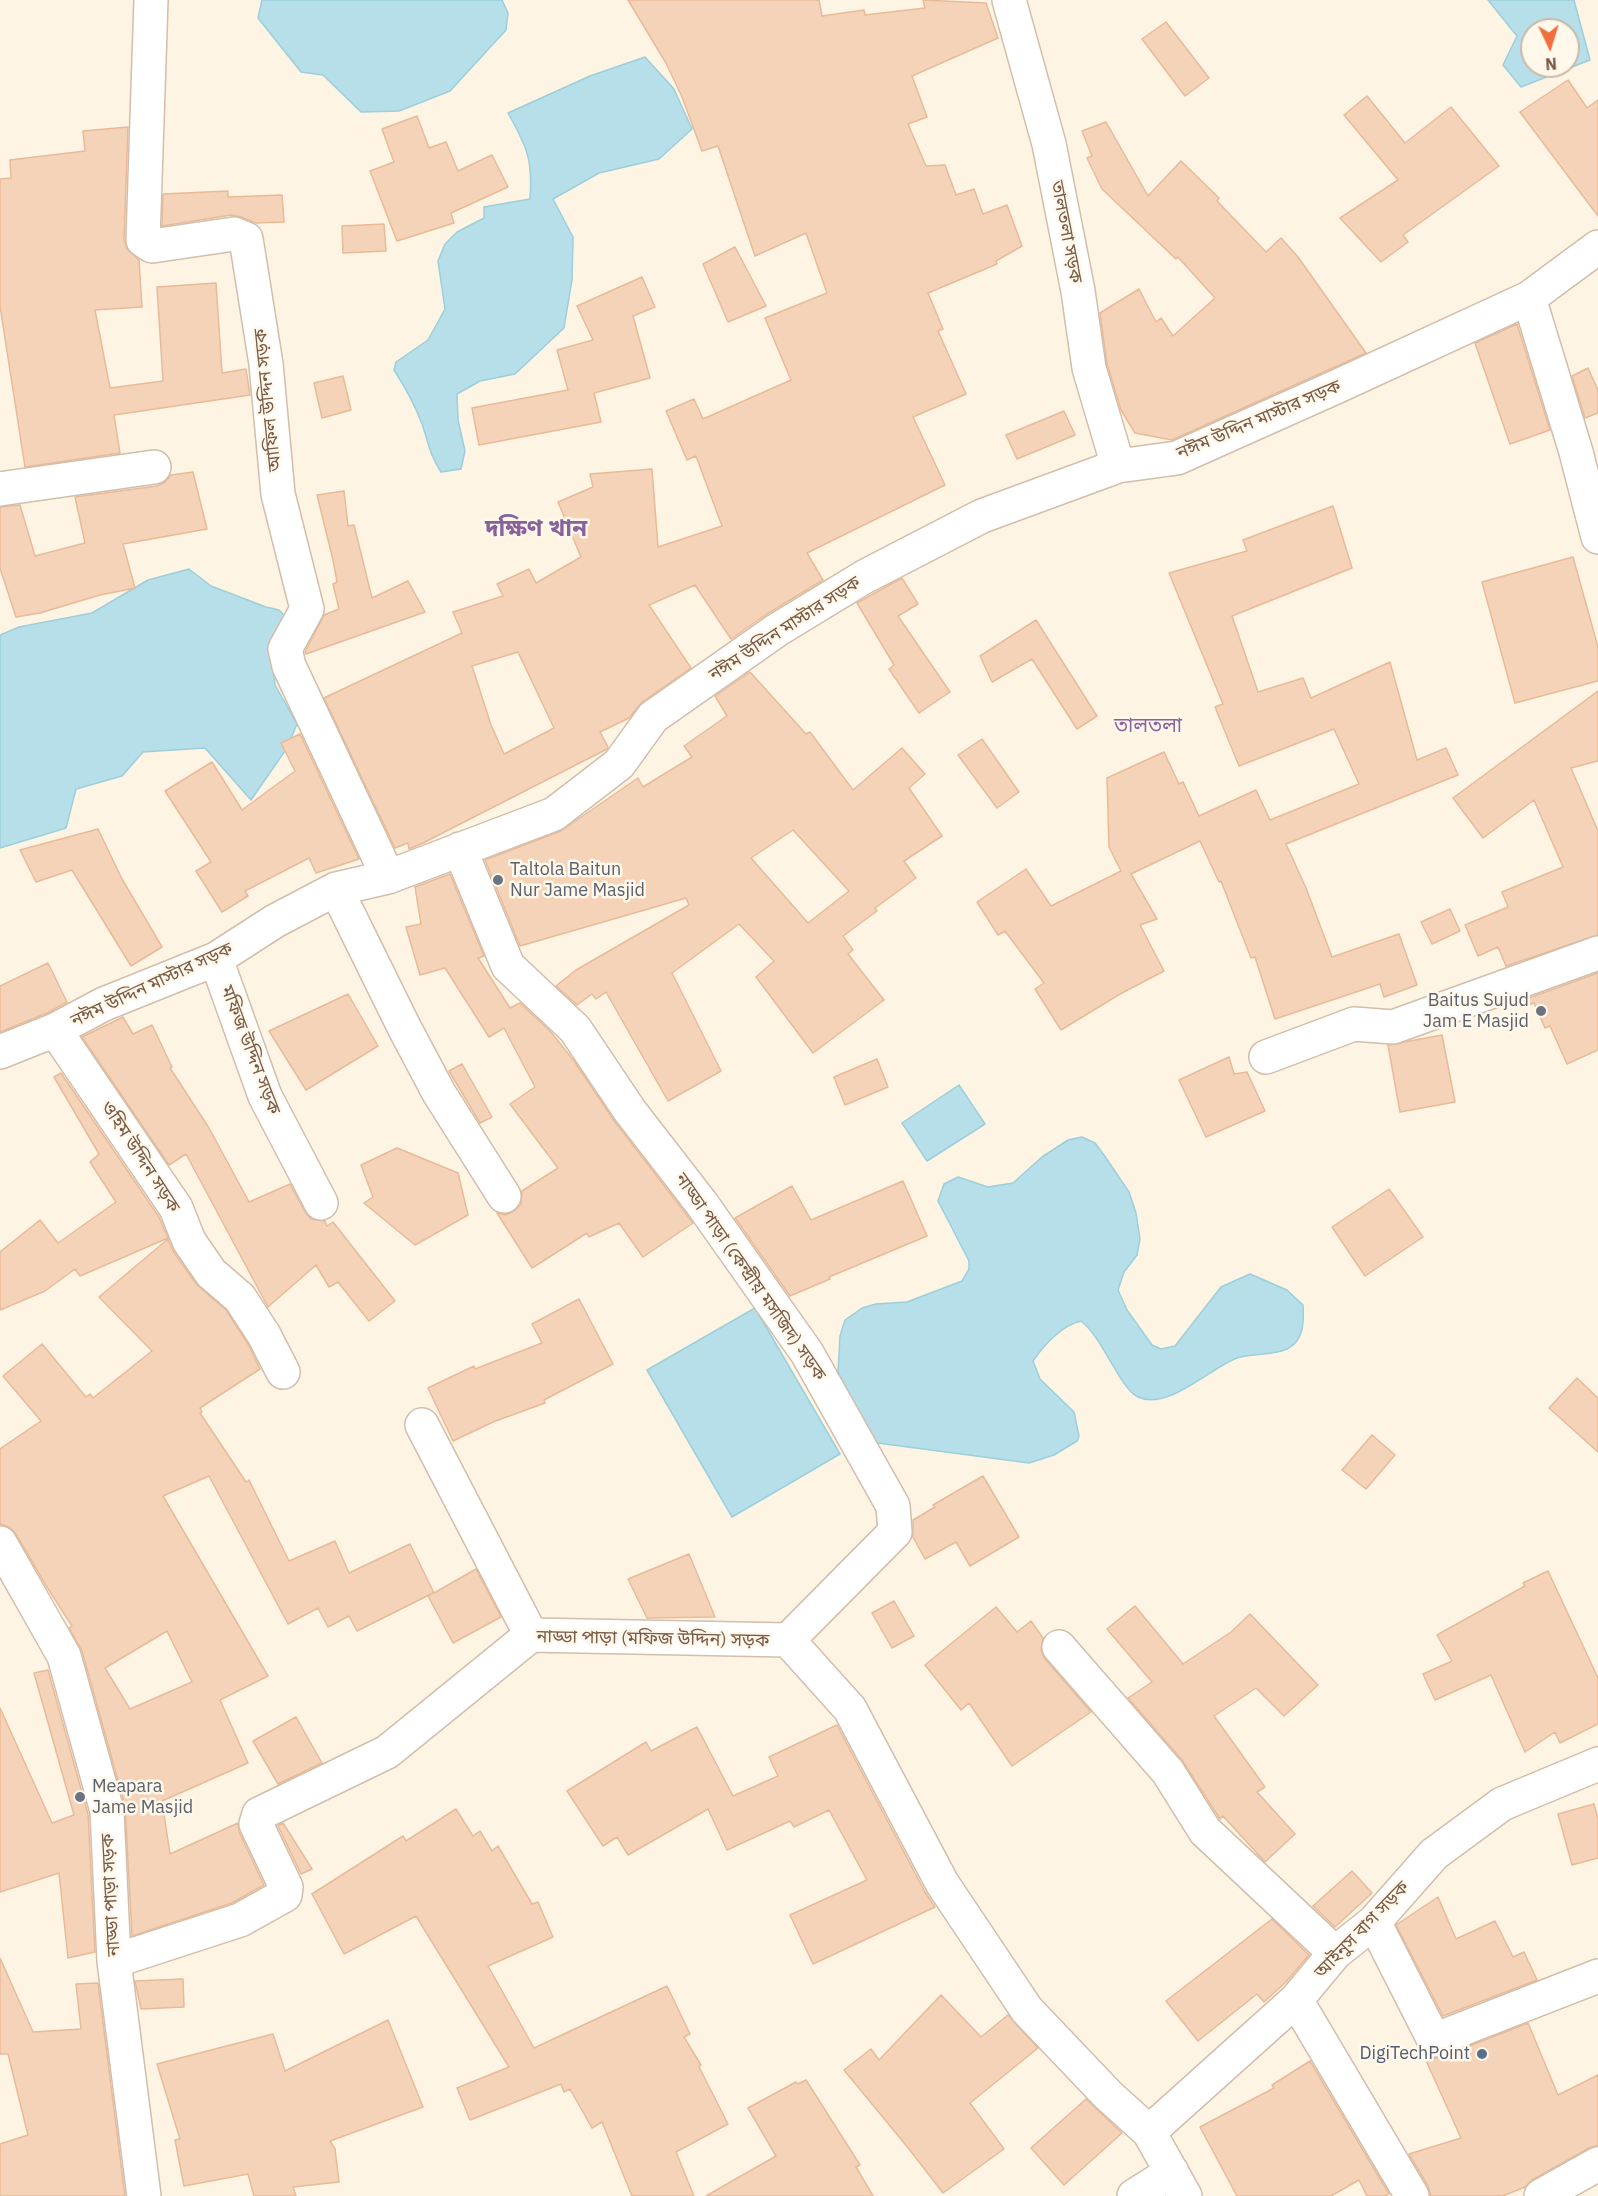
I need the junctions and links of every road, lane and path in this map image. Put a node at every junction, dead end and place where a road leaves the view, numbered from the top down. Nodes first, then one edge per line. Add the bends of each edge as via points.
1 (151, 0) edge
2 (1009, 0) edge
3 (1598, 247) edge
4 (1529, 298) junction
5 (154, 466) dead end
6 (1118, 466) junction
7 (0, 489) edge
8 (1598, 537) edge
9 (460, 849) junction
10 (388, 877) junction
11 (336, 889) junction
12 (1598, 953) edge
13 (216, 959) junction
14 (55, 1030) junction
15 (0, 1052) edge
16 (1266, 1057) dead end
17 (504, 1196) dead end
18 (321, 1203) dead end
19 (283, 1372) dead end
20 (422, 1425) dead end
21 (0, 1543) edge
22 (531, 1635) junction
23 (788, 1640) junction
24 (1059, 1647) dead end
25 (1598, 1764) edge
26 (1374, 1922) junction
27 (1335, 1953) junction
28 (114, 1961) junction
29 (1598, 1976) edge
30 (1296, 2000) junction
31 (1149, 2132) junction
32 (1598, 2164) edge
33 (1178, 2184) edge
34 (144, 2196) edge
35 (1134, 2196) edge
36 (1412, 2196) edge
37 (1540, 2196) edge

1 - 10 street, আফিল উদ্দিন সড়ক via 143,240 152,246 234,234 246,238 266,364 278,494 307,609 285,649 289,666
2 - 6 street, তালতলা সড়ক via 1048,144 1078,291 1089,368
3 - 4 street, নঈম উদ্দিন মাস্টার সড়ক
4 - 6 street, নঈম উদ্দিন মাস্টার সড়ক via 1177,458
4 - 8 street
5 - 7 street
6 - 9 street, নঈম উদ্দিন মাস্টার সড়ক via 982,516 864,576 777,630 652,717 619,764 554,814
9 - 10 street, নঈম উদ্দিন মাস্টার সড়ক
9 - 23 street, নাড্ডা পাড়া (কেন্দ্রীয় মসজিদ) সড়ক via 508,966 575,1029 630,1111 702,1204 807,1353 892,1506 895,1532
10 - 11 street, নঈম উদ্দিন মাস্টার সড়ক
11 - 13 street, নঈম উদ্দিন মাস্টার সড়ক via 275,921
11 - 17 street via 439,1093
12 - 16 street via 1393,1027 1354,1024
13 - 14 street, নঈম উদ্দিন মাস্টার সড়ক via 104,1004
13 - 18 street, মফিজ উদ্দিন সড়ক via 264,1096
14 - 15 street, নঈম উদ্দিন মাস্টার সড়ক
14 - 19 street, ওহিম উদ্দিন সড়ক via 176,1208 189,1241 211,1273 240,1298
20 - 22 street
21 - 28 street, নাড্ডা পাড়া সড়ক via 64,1656 107,1810
22 - 23 street, নাড্ডা পাড়া (মফিজ উদ্দিন) সড়ক
22 - 28 street, নাড্ডা পাড়া (মফিজ উদ্দিন) সড়ক via 387,1752 259,1814 255,1824 286,1887 285,1895 240,1920
23 - 31 street via 850,1709 942,1883 1027,2010
24 - 27 street via 1168,1772 1205,1831
25 - 26 street, আইনুস বাগ সড়ক via 1502,1804 1434,1854
26 - 27 street, আইনুস বাগ সড়ক
26 - 29 street via 1434,2040
27 - 30 street, আইনুস বাগ সড়ক
28 - 34 street, নাড্ডা পাড়া সড়ক
30 - 31 street, আইনুস বাগ সড়ক
30 - 36 street
31 - 33 street
32 - 37 street
33 - 35 street

